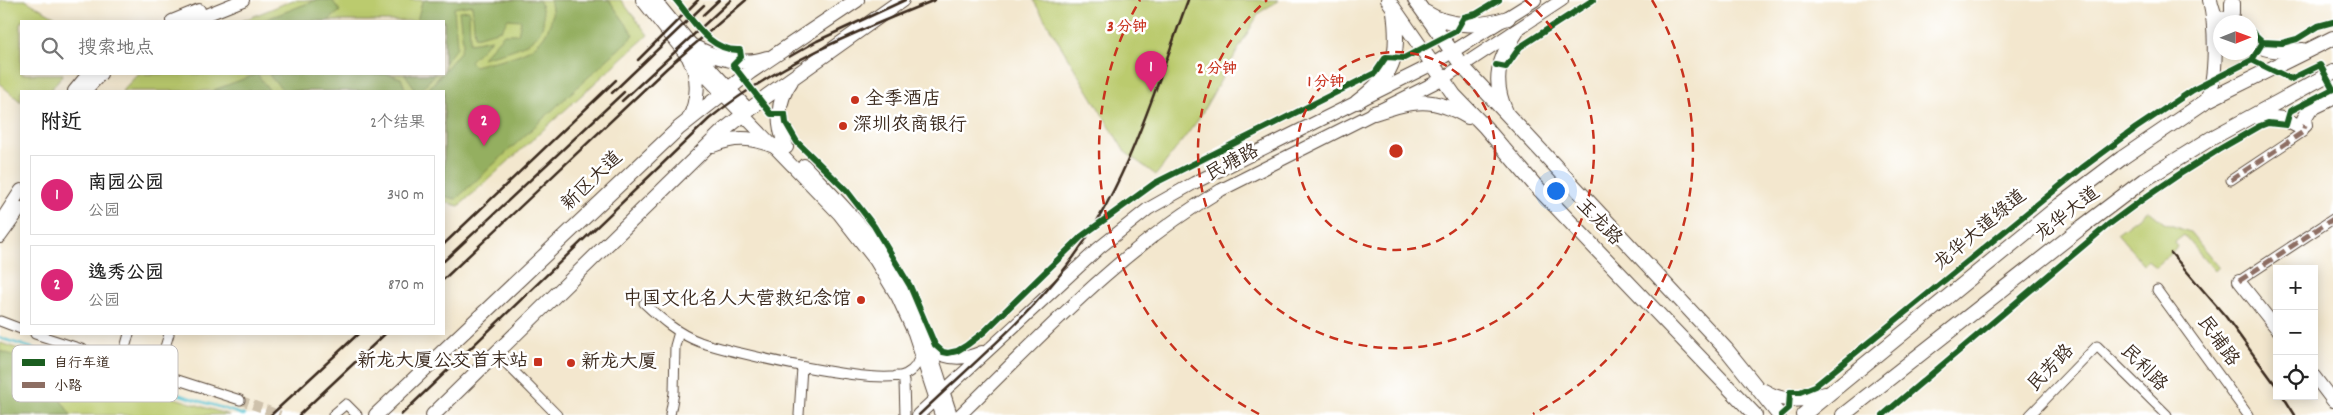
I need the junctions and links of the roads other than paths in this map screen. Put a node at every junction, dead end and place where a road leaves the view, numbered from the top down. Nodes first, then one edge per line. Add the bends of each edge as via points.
1 (222, 0) edge
2 (243, 0) edge
3 (642, 0) edge
4 (654, 0) edge
5 (857, 0) edge
6 (902, 0) edge
7 (1536, 0) edge
8 (1562, 0) edge
9 (2232, 1) edge
10 (2211, 2) edge
11 (1391, 4) edge
12 (1421, 8) edge
13 (1544, 12) junction
14 (2237, 15) edge
15 (1508, 18) junction
16 (174, 20) edge
17 (193, 20) edge
18 (1408, 29) junction
19 (1517, 31) junction
20 (2333, 38) edge
21 (2258, 46) edge
22 (2313, 48) junction
23 (1452, 52) junction
24 (691, 53) junction
25 (773, 56) junction
26 (1431, 64) junction
27 (1462, 67) junction
28 (2333, 72) edge
29 (87, 75) edge
30 (100, 75) edge
31 (795, 76) junction
32 (1442, 79) junction
33 (75, 90) edge
34 (86, 90) edge
35 (725, 91) junction
36 (1490, 98) junction
37 (2333, 98) edge
38 (2206, 101) junction
39 (1357, 102) junction
40 (746, 112) junction
41 (1374, 113) junction
42 (1471, 113) junction
43 (2250, 116) junction
44 (1510, 119) junction
45 (688, 120) junction
46 (1485, 127) junction
47 (2303, 129) junction
48 (780, 147) junction
49 (705, 148) junction
50 (2231, 180) dead end
51 (20, 192) edge
52 (20, 209) edge
53 (2333, 219) edge
54 (0, 222) edge
55 (0, 237) edge
56 (2239, 281) joint
57 (2157, 290) dead end
58 (644, 304) dead end
59 (0, 321) edge
60 (2273, 324) edge
61 (20, 329) edge
62 (679, 332) junction
63 (42, 335) edge
64 (57, 337) edge
65 (77, 345) edge
66 (2097, 346) joint
67 (991, 348) junction
68 (924, 349) junction
69 (1726, 349) junction
70 (496, 353) junction
71 (1709, 366) junction
72 (802, 367) junction
73 (896, 376) junction
74 (178, 380) edge
75 (2318, 381) edge
76 (1758, 386) junction
77 (1732, 390) junction
78 (1834, 390) junction
79 (939, 395) junction
80 (240, 400) tunnel mouth
81 (2333, 401) edge
82 (1845, 414) edge
83 (333, 415) edge
84 (357, 415) edge
85 (376, 415) edge
86 (433, 415) edge
87 (557, 415) edge
88 (670, 415) edge
89 (799, 415) edge
90 (905, 415) edge
91 (918, 415) edge
92 (941, 415) edge
93 (951, 415) edge
94 (960, 415) edge
95 (1740, 415) edge
96 (1755, 415) edge
97 (1780, 415) edge
98 (1803, 415) edge
99 (2030, 415) edge
100 (2167, 415) edge
101 (2248, 415) edge

1 - 16 main road
2 - 17 main road
3 - 24 main road
4 - 24 main road
5 - 25 main road, 新区大道
6 - 31 main road
7 - 13 main road
7 - 15 main road, 民塘路
8 - 13 main road, 民塘路
9 - 10 main road via 2231,16 2222,20 2214,15
9 - 14 main road
10 - 38 main road via 2213,80
11 - 18 main road, 玉龙路
11 - 39 main road via 1396,36 1394,62 1386,76
12 - 15 main road via 1443,20 1467,25 1483,25
12 - 18 main road
12 - 23 main road, 玉龙路
13 - 19 main road, 民塘路
15 - 23 main road, 民塘路
18 - 26 main road, 玉龙路
19 - 27 main road, 民塘路
19 - 44 main road via 1502,58 1497,76
20 - 22 main road, 龙华大道
21 - 22 main road via 2288,51
22 - 38 main road, 龙华大道
23 - 26 main road, 民塘路
23 - 27 main road, 玉龙路
24 - 25 main road via 754,62
24 - 35 main road
24 - 45 main road via 696,92
25 - 35 main road, 新区大道
26 - 32 main road, 玉龙路
26 - 39 main road, 民塘路
27 - 32 main road, 民塘路
27 - 36 main road, 玉龙路
28 - 43 main road, 龙华大道
29 - 33 main road
30 - 34 main road
31 - 40 main road
31 - 48 main road via 785,89 779,114
32 - 41 main road, 民塘路
32 - 42 main road, 玉龙路
35 - 40 main road
35 - 45 main road, 新区大道
36 - 42 main road
36 - 44 main road, 玉龙路
37 - 47 main road via 2310,110 2304,118
38 - 78 main road, 龙华大道, bridge via 2060,205
39 - 67 main road, 民塘路 via 1148,208 1099,248
40 - 48 main road
40 - 49 main road
41 - 46 main road via 1409,102 1432,102 1453,108
41 - 94 main road, 民塘路 via 1221,190 1161,229 1092,287
42 - 46 main road, 玉龙路
43 - 47 main road via 2275,116
43 - 82 main road, 龙华大道, bridge via 2144,180
44 - 69 main road, 玉龙路
45 - 85 main road, 新区大道
46 - 71 main road, 玉龙路 via 1534,184
47 - 50 street
48 - 49 main road via 742,138
48 - 68 main road via 875,260
49 - 70 main road
51 - 54 main road
52 - 55 main road
53 - 56 street
56 - 60 main road
57 - 101 street, 民埔路
58 - 62 street
59 - 61 street
62 - 72 street via 700,342
62 - 88 street
63 - 64 street
64 - 65 street
66 - 99 street, 民芳路
66 - 100 street, 民利路
67 - 68 main road via 962,358 948,358
67 - 79 main road, 民塘路
68 - 73 street via 911,370
68 - 79 main road
69 - 71 main road
69 - 76 main road, 玉龙路
70 - 86 main road
70 - 87 street
71 - 77 main road, 玉龙路
72 - 73 street
72 - 89 street
73 - 90 street via 904,382
74 - 80 street
75 - 81 main road
76 - 78 main road via 1778,398 1795,400
76 - 97 main road, 玉龙路
77 - 95 main road
77 - 96 main road, 玉龙路
78 - 98 main road, 龙华大道
79 - 91 main road, 民塘路
79 - 92 main road
79 - 93 main road
83 - 84 street via 346,404

